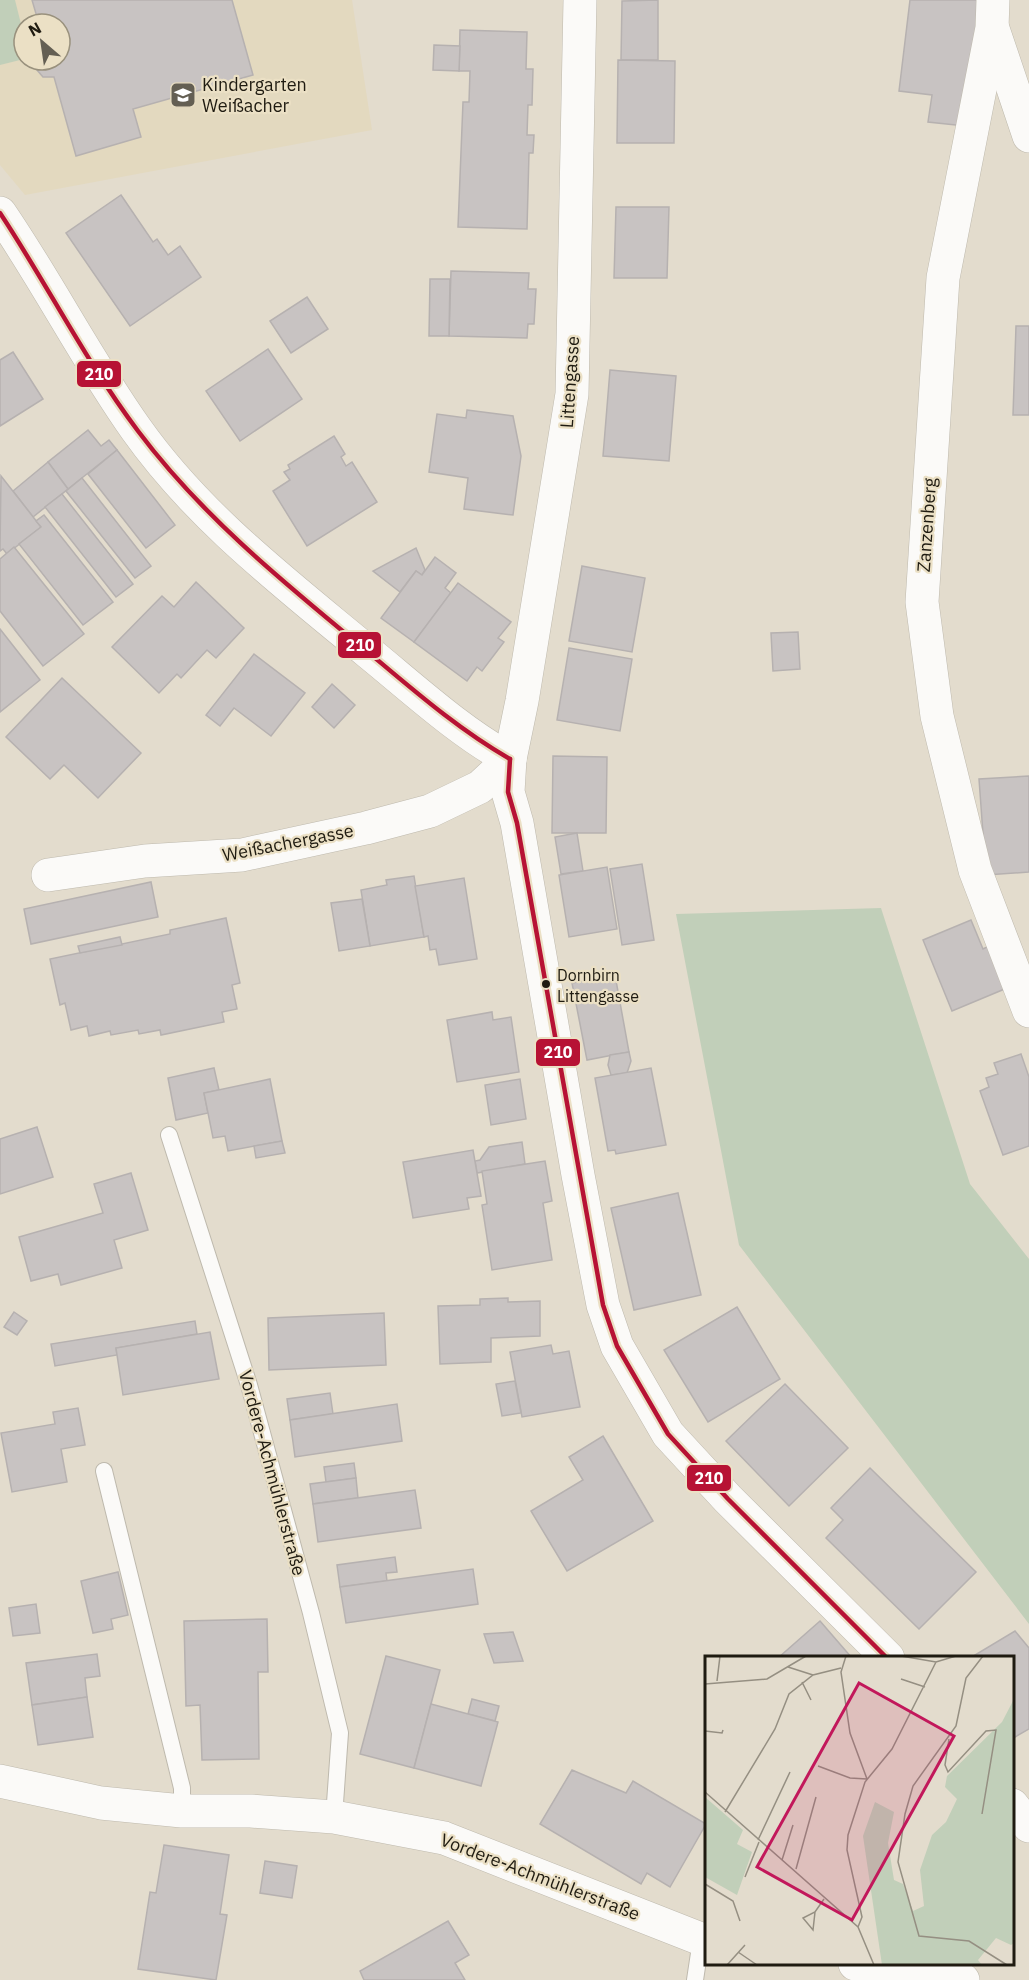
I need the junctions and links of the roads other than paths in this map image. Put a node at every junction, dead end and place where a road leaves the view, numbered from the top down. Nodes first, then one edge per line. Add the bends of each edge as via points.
1 (580, 0) edge
2 (992, 14) edge
3 (1029, 136) edge
4 (0, 213) edge
5 (510, 759) junction
6 (48, 875) dead end
7 (1029, 1011) edge
8 (169, 1135) dead end
9 (104, 1471) dead end
10 (886, 1656) edge
11 (0, 1782) edge
12 (1014, 1807) edge
13 (182, 1811) junction
14 (334, 1817) junction
15 (1029, 1826) edge
16 (704, 1940) edge
17 (862, 1965) edge
18 (695, 1980) edge
19 (963, 1980) edge

1 - 5 street, Littengasse via 572,394
2 - 3 street, Zanzenberg
2 - 7 street, Zanzenberg via 943,278 922,602 937,716 975,870
4 - 5 street via 136,430 216,522 256,560 398,676 482,743
5 - 6 street, Weißachergasse via 480,787 430,810 366,828 242,855 144,861
5 - 10 street via 508,792 517,823 603,1305 617,1346 668,1434
8 - 14 lane, Vordere-Achmühlerstraße via 249,1384 340,1733
9 - 13 lane via 182,1788
11 - 13 street, Vordere-Achmühlerstraße via 101,1803
12 - 15 street
13 - 14 street, Vordere-Achmühlerstraße
14 - 16 street, Vordere-Achmühlerstraße via 444,1838
16 - 18 lane
17 - 19 street

